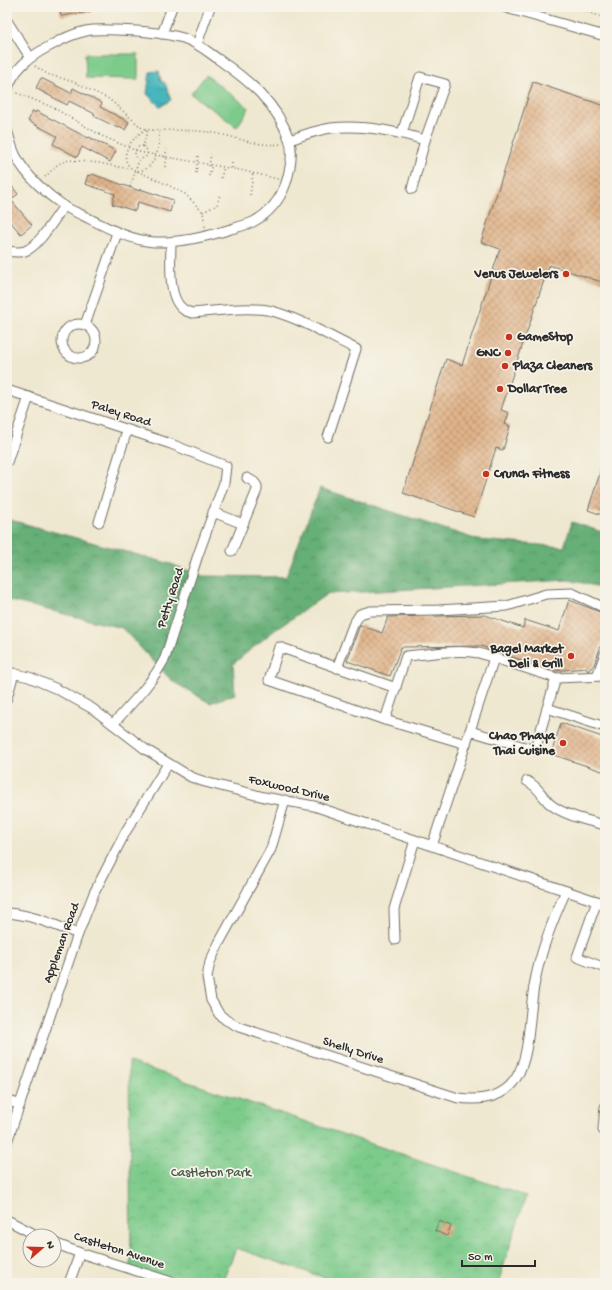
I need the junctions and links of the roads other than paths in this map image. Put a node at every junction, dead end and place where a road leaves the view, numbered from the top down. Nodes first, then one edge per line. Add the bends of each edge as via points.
1 (172, 7) edge
2 (210, 7) edge
3 (503, 7) edge
4 (7, 21) edge
5 (162, 34) junction
6 (605, 36) edge
7 (197, 44) junction
8 (28, 59) junction
9 (7, 91) edge
10 (7, 130) edge
11 (402, 133) junction
12 (425, 140) junction
13 (290, 141) junction
14 (412, 189) dead end
15 (64, 206) junction
16 (117, 233) junction
17 (171, 242) junction
18 (7, 251) edge
19 (84, 325) dead end
20 (7, 390) edge
21 (29, 397) junction
22 (127, 430) junction
23 (328, 437) dead end
24 (7, 462) edge
25 (226, 466) joint
26 (247, 478) dead end
27 (213, 512) junction
28 (99, 522) dead end
29 (243, 524) junction
30 (232, 551) dead end
31 (605, 608) edge
32 (605, 654) edge
33 (494, 658) junction
34 (337, 668) junction
35 (10, 672) edge
36 (601, 676) edge
37 (556, 678) junction
38 (396, 688) junction
39 (7, 698) edge
40 (547, 708) junction
41 (385, 720) junction
42 (113, 724) junction
43 (605, 727) edge
44 (470, 731) junction
45 (466, 744) junction
46 (168, 764) junction
47 (527, 781) dead end
48 (285, 800) junction
49 (605, 826) edge
50 (415, 840) junction
51 (432, 846) junction
52 (566, 891) junction
53 (601, 903) edge
54 (7, 913) edge
55 (78, 934) junction
56 (395, 940) dead end
57 (605, 968) edge
58 (7, 1100) edge
59 (20, 1104) junction
60 (605, 1107) edge
61 (605, 1130) edge
62 (7, 1142) edge
63 (7, 1220) edge
64 (22, 1228) edge
65 (62, 1246) edge
66 (80, 1253) junction
67 (69, 1283) edge
68 (176, 1283) edge

1 - 5 street
2 - 7 street
3 - 6 street
4 - 8 street
5 - 7 street
5 - 8 street via 138,31 88,31 60,40
7 - 13 street via 238,74 265,98
8 - 9 street via 12,78
10 - 15 street via 17,158 33,181
11 - 12 street
11 - 12 street via 420,77 445,84
11 - 13 street via 354,126 330,128
12 - 14 street
13 - 17 street via 289,173 269,211 252,222 206,237
15 - 16 street
15 - 18 street via 36,243 27,250 17,253
16 - 17 street via 153,242
16 - 19 street
17 - 23 street via 170,280 177,303 182,309 192,313 251,309 271,311 356,349
20 - 21 street, Paley Road
21 - 22 street, Paley Road
21 - 24 street
22 - 25 street, Paley Road
22 - 28 street
25 - 27 street, Petty Road via 224,483
26 - 29 street via 254,482 257,490
27 - 29 street
27 - 42 street, Petty Road via 165,658 142,692
29 - 30 street
31 - 34 street via 572,593 546,594 507,606 370,611 360,614 353,625
32 - 36 street
33 - 37 street
33 - 38 street via 466,652 406,656
33 - 44 street
34 - 38 street
34 - 41 street via 279,647 269,680
35 - 39 street
35 - 42 street, Foxwood Drive via 57,689 93,709
36 - 37 street
37 - 40 street
38 - 41 street
40 - 43 street
40 - 44 street via 535,750
41 - 45 street
42 - 46 street, Foxwood Drive
44 - 45 street
45 - 51 street
46 - 48 street, Foxwood Drive via 205,782
46 - 55 street, Appleman Road via 126,831 94,893
47 - 49 street via 539,789 556,808
48 - 50 street, Foxwood Drive via 314,806
48 - 52 street, Shelly Drive via 271,849 210,962 207,977 211,1000 219,1014 247,1030 458,1098 472,1100 490,1097 506,1090 518,1077 522,1068 535,981 553,919
50 - 51 street, Foxwood Drive
50 - 56 street via 394,909
51 - 52 street, Foxwood Drive
52 - 53 street, Foxwood Drive
53 - 57 street via 577,957
54 - 55 street via 30,916
55 - 59 street, Appleman Road
58 - 59 street
59 - 62 street, Appleman Road
60 - 61 street
63 - 64 street
65 - 66 street, Castleton Avenue
66 - 67 street
66 - 68 street, Castleton Avenue

